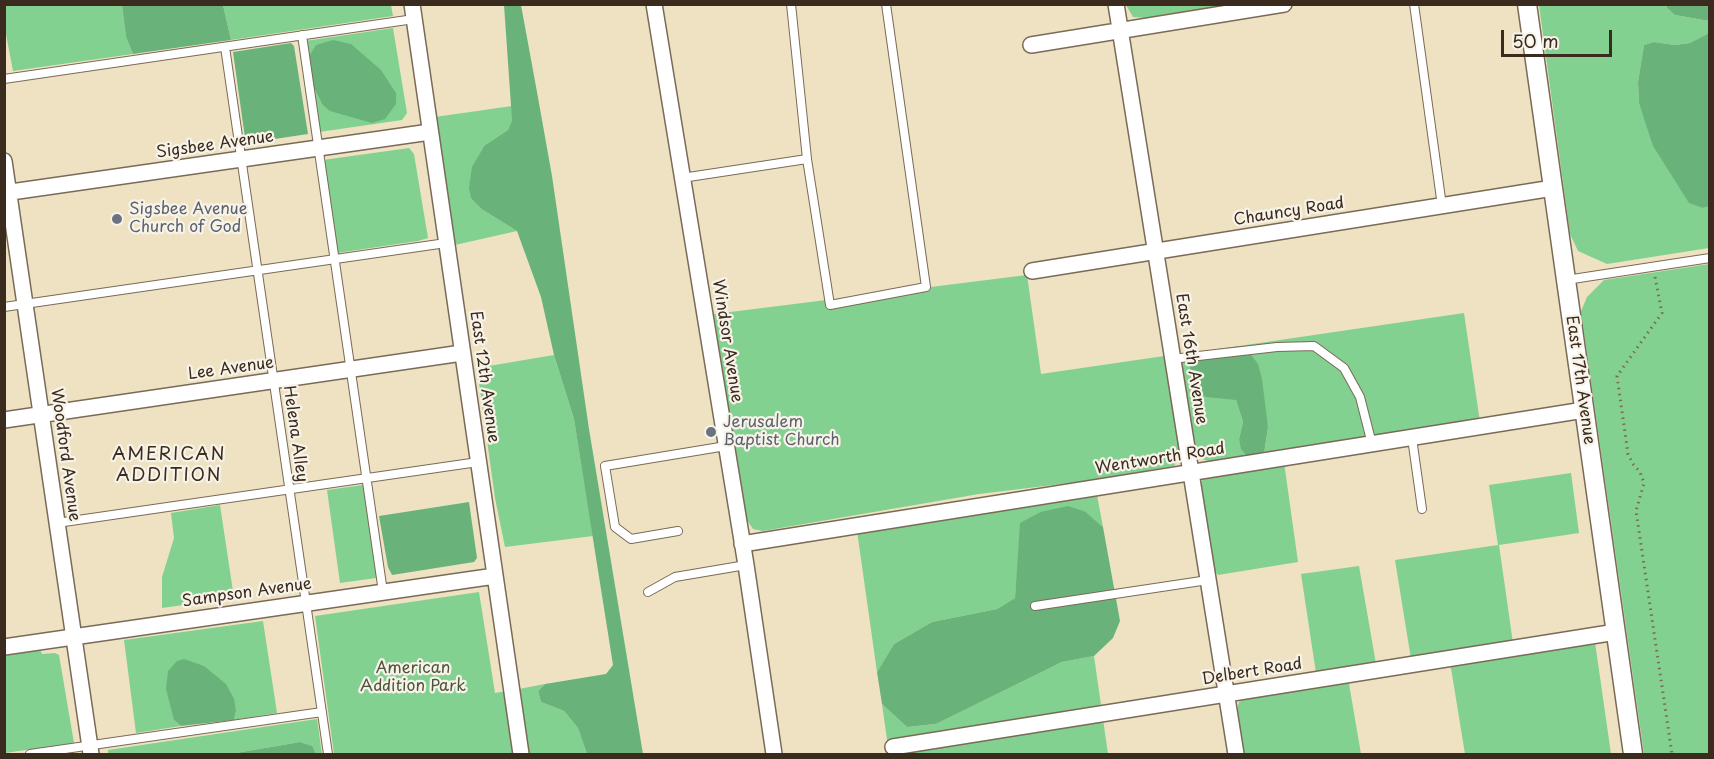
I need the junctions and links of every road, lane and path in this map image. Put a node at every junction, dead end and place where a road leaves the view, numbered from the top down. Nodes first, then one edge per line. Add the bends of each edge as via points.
1 (654, 4) edge
2 (791, 4) edge
3 (886, 4) edge
4 (1116, 4) edge
5 (1284, 4) edge
6 (1414, 4) edge
7 (1527, 4) edge
8 (413, 12) edge
9 (1120, 30) junction
10 (302, 35) junction
11 (1031, 45) dead end
12 (225, 46) junction
13 (4, 79) edge
14 (430, 132) junction
15 (318, 148) junction
16 (242, 159) junction
17 (807, 159) junction
18 (4, 161) edge
19 (682, 178) junction
20 (1553, 188) junction
21 (7, 192) edge
22 (1442, 206) junction
23 (446, 243) junction
24 (1155, 251) junction
25 (1710, 258) edge
26 (334, 259) junction
27 (1653, 266) junction
28 (258, 271) junction
29 (1032, 271) dead end
30 (1566, 280) junction
31 (25, 304) junction
32 (4, 307) edge
33 (462, 353) junction
34 (1172, 359) junction
35 (350, 369) junction
36 (274, 381) junction
37 (1584, 410) junction
38 (41, 414) junction
39 (4, 420) edge
40 (1412, 438) junction
41 (1372, 444) junction
42 (726, 446) junction
43 (478, 462) junction
44 (1191, 473) junction
45 (366, 478) junction
46 (290, 490) junction
47 (1422, 509) dead end
48 (57, 523) junction
49 (678, 531) dead end
50 (742, 544) junction
51 (746, 566) junction
52 (495, 576) junction
53 (1208, 580) junction
54 (383, 592) junction
55 (648, 592) dead end
56 (306, 603) junction
57 (1035, 606) dead end
58 (1616, 632) junction
59 (74, 637) junction
60 (4, 647) edge
61 (1226, 694) junction
62 (322, 712) junction
63 (893, 747) dead end
64 (90, 750) edge
65 (30, 754) edge
66 (328, 754) edge
67 (521, 754) edge
68 (774, 754) edge
69 (1236, 754) edge
70 (1633, 754) edge
71 (1672, 754) edge

1 - 19 street, Windsor Avenue
2 - 17 lane
3 - 17 lane via 926,287 830,305
4 - 9 street, East 16th Avenue
5 - 9 street
6 - 22 lane
7 - 20 street, East 17th Avenue
8 - 10 lane
8 - 14 street, East 12th Avenue
9 - 11 street
9 - 24 street, East 16th Avenue
10 - 12 lane
10 - 15 lane
12 - 13 lane
12 - 16 lane, Helena Alley
14 - 15 street, Sigsbee Avenue
14 - 23 street, East 12th Avenue
15 - 16 street, Sigsbee Avenue
15 - 26 lane
16 - 21 street, Sigsbee Avenue
16 - 28 lane, Helena Alley
17 - 19 lane
18 - 21 street, Woodford Avenue
19 - 42 street, Windsor Avenue
20 - 22 street, Chauncy Road
20 - 30 street, East 17th Avenue
21 - 31 street, Woodford Avenue
22 - 24 street, Chauncy Road
23 - 26 lane
23 - 33 street, East 12th Avenue
24 - 29 street, Chauncy Road
24 - 34 street, East 16th Avenue
25 - 27 lane
26 - 28 lane
26 - 35 lane
27 - 30 lane
27 - 71 path via 1662,313 1617,376 1628,454 1644,483 1636,511
28 - 31 lane
28 - 36 lane, Helena Alley
30 - 37 street, East 17th Avenue
31 - 32 lane
31 - 38 street, Woodford Avenue
33 - 35 street, Lee Avenue
33 - 43 street, East 12th Avenue
34 - 41 lane via 1314,346 1344,368 1360,397
34 - 44 street, East 16th Avenue
35 - 36 street, Lee Avenue
35 - 45 lane
36 - 38 street, Lee Avenue
36 - 46 lane, Helena Alley
37 - 40 street, Wentworth Road
37 - 58 street, East 17th Avenue
38 - 39 street, Lee Avenue
38 - 48 street, Woodford Avenue
40 - 41 street, Wentworth Road
40 - 47 lane
41 - 44 street, Wentworth Road
42 - 49 lane via 605,466 615,527 631,539
42 - 50 street, Windsor Avenue
43 - 45 lane
43 - 52 street, East 12th Avenue
44 - 50 street, Wentworth Road
44 - 53 street, East 16th Avenue
45 - 46 lane
45 - 54 lane
46 - 48 lane
46 - 56 lane, Helena Alley
48 - 59 street, Woodford Avenue
50 - 51 street, Windsor Avenue
51 - 55 lane via 675,577
51 - 68 street, Windsor Avenue
52 - 54 street, Sampson Avenue
52 - 67 street, East 12th Avenue
53 - 57 lane
53 - 61 street, East 16th Avenue
54 - 56 street, Sampson Avenue
56 - 59 street, Sampson Avenue
56 - 62 lane, Helena Alley
58 - 61 street, Delbert Road
58 - 70 street, East 17th Avenue
59 - 60 street, Sampson Avenue
59 - 64 street, Woodford Avenue
61 - 63 street, Delbert Road
61 - 69 street, East 16th Avenue
62 - 64 lane
62 - 66 lane, Helena Alley
64 - 65 lane

